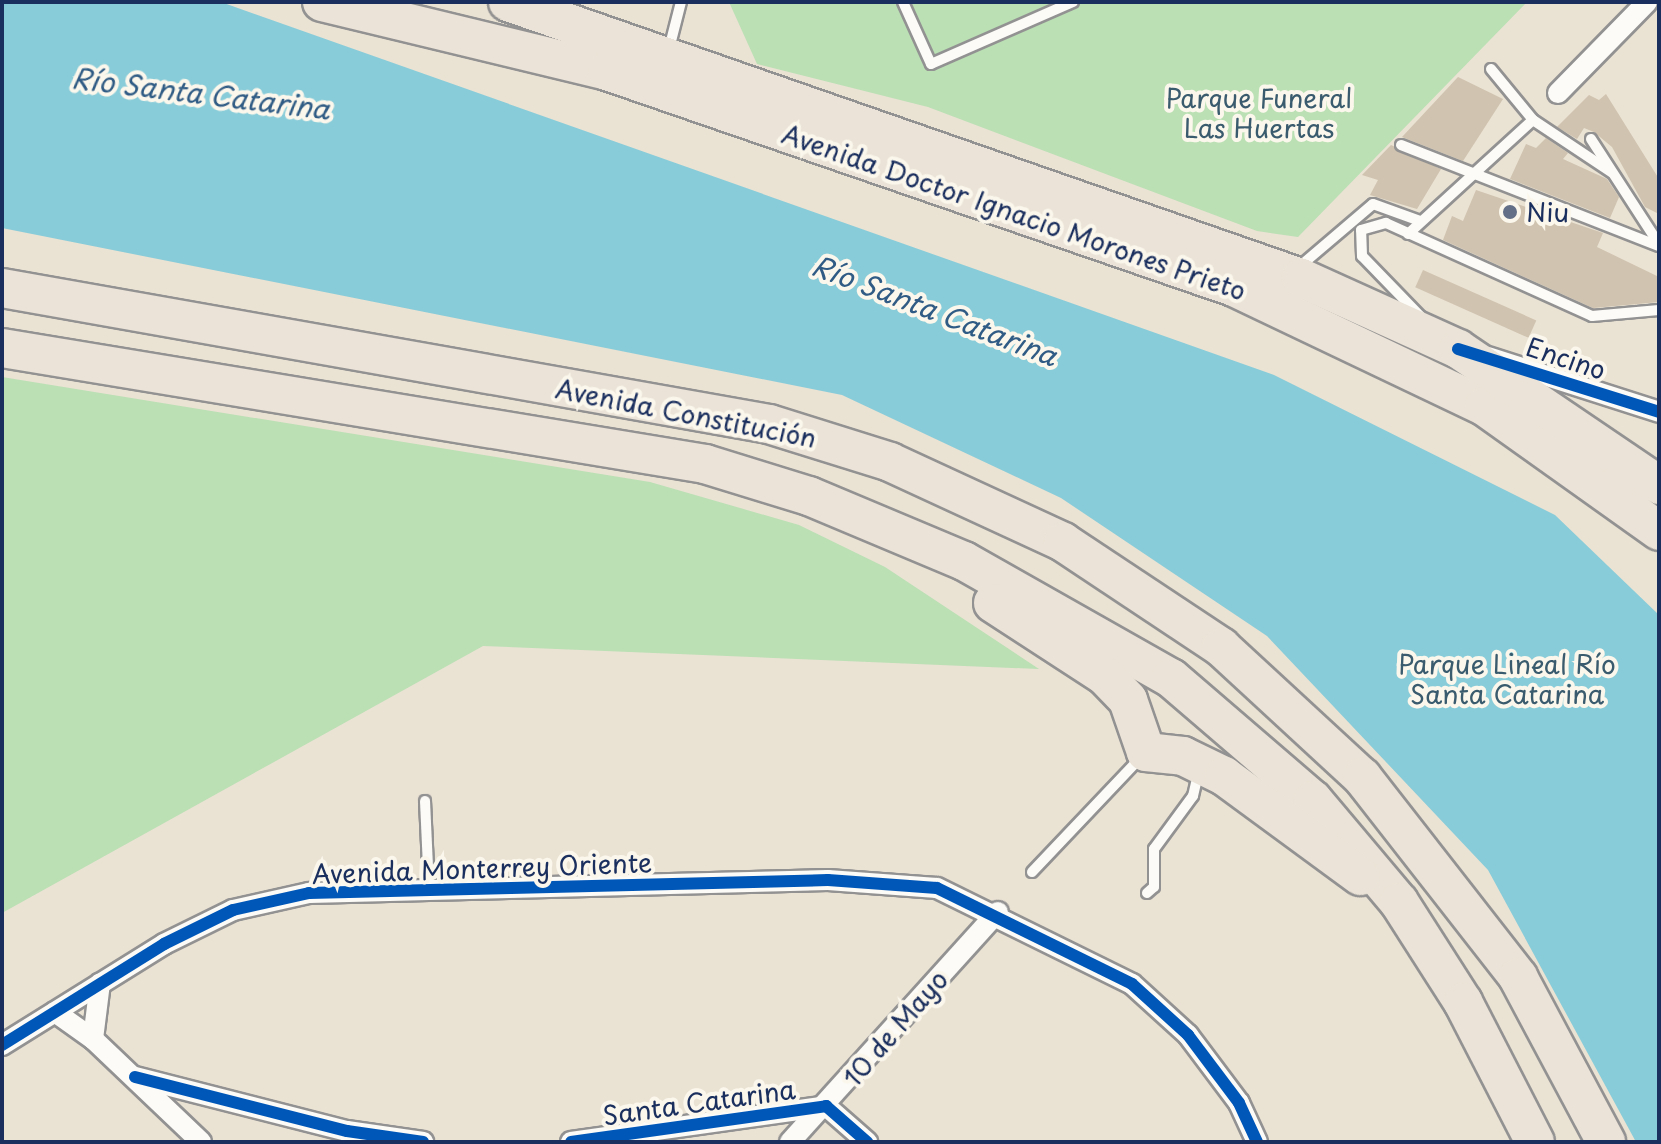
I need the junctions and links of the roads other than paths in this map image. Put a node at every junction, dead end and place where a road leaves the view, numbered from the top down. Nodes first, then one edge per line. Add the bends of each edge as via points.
1 (322, 2) edge
2 (681, 2) edge
3 (903, 2) edge
4 (1073, 2) edge
5 (1647, 2) edge
6 (515, 3) edge
7 (667, 55) junction
8 (1491, 69) dead end
9 (1558, 93) dead end
10 (1533, 120) junction
11 (1591, 139) dead end
12 (1401, 145) dead end
13 (1611, 172) junction
14 (1475, 173) junction
15 (1420, 221) junction
16 (1408, 234) junction
17 (1659, 245) edge
18 (1288, 273) junction
19 (2, 288) edge
20 (1659, 310) edge
21 (1447, 344) junction
22 (2, 348) edge
23 (1659, 412) edge
24 (1659, 485) edge
25 (1659, 531) edge
26 (910, 536) junction
27 (1146, 752) junction
28 (1200, 765) junction
29 (425, 801) dead end
30 (1032, 872) dead end
31 (429, 890) junction
32 (1147, 893) dead end
33 (1399, 902) junction
34 (998, 912) junction
35 (100, 983) junction
36 (55, 1012) junction
37 (93, 1039) junction
38 (2, 1045) edge
39 (135, 1077) junction
40 (826, 1106) junction
41 (201, 1142) edge
42 (423, 1142) edge
43 (571, 1142) edge
44 (790, 1142) edge
45 (867, 1142) edge
46 (1257, 1142) edge
47 (1535, 1142) edge
48 (1606, 1142) edge

1 - 25 highway, Avenida Doctor Ignacio Morones Prieto via 607,71 1234,287 1484,406
2 - 7 lane
3 - 4 lane via 931,64
5 - 9 street
6 - 7 highway, Avenida Doctor Ignacio Morones Prieto
7 - 18 highway, Avenida Doctor Ignacio Morones Prieto
8 - 10 lane
10 - 13 lane
10 - 14 lane
11 - 13 lane
12 - 14 lane
13 - 17 lane
14 - 15 lane
14 - 17 lane
15 - 16 lane
15 - 18 lane via 1373,204
16 - 20 lane via 1592,316
16 - 21 lane via 1374,222 1356,242
18 - 21 highway, Avenida Doctor Ignacio Morones Prieto
19 - 48 highway, Avenida Constitución via 769,424 890,462 1007,512 1117,575 1221,647 1362,777 1518,977
21 - 23 street, Encino
21 - 24 highway, Avenida Doctor Ignacio Morones Prieto
22 - 26 highway, Avenida Constitución via 705,464
26 - 27 highway via 986,599 1105,676 1128,700
26 - 33 highway, Avenida Constitución via 1070,617 1181,686 1313,800
27 - 28 highway
27 - 30 lane
28 - 32 lane via 1193,796 1154,849 1154,887
28 - 33 highway via 1274,808
29 - 31 lane
31 - 34 street, Avenida Monterrey Oriente via 828,880 937,888
31 - 35 street, Avenida Monterrey Oriente via 309,893 233,910
33 - 47 highway, Avenida Constitución via 1463,1002
34 - 40 street, 10 de Mayo
34 - 46 street, Avenida Monterrey Oriente via 1132,984 1188,1035 1239,1103
35 - 36 street, Avenida Monterrey Oriente
35 - 37 street
36 - 37 street
36 - 38 street, Avenida Monterrey Oriente
37 - 39 street
39 - 41 street
39 - 42 street via 347,1131
40 - 43 street, Santa Catarina
40 - 44 street, 10 de Mayo
40 - 45 street, Santa Catarina

